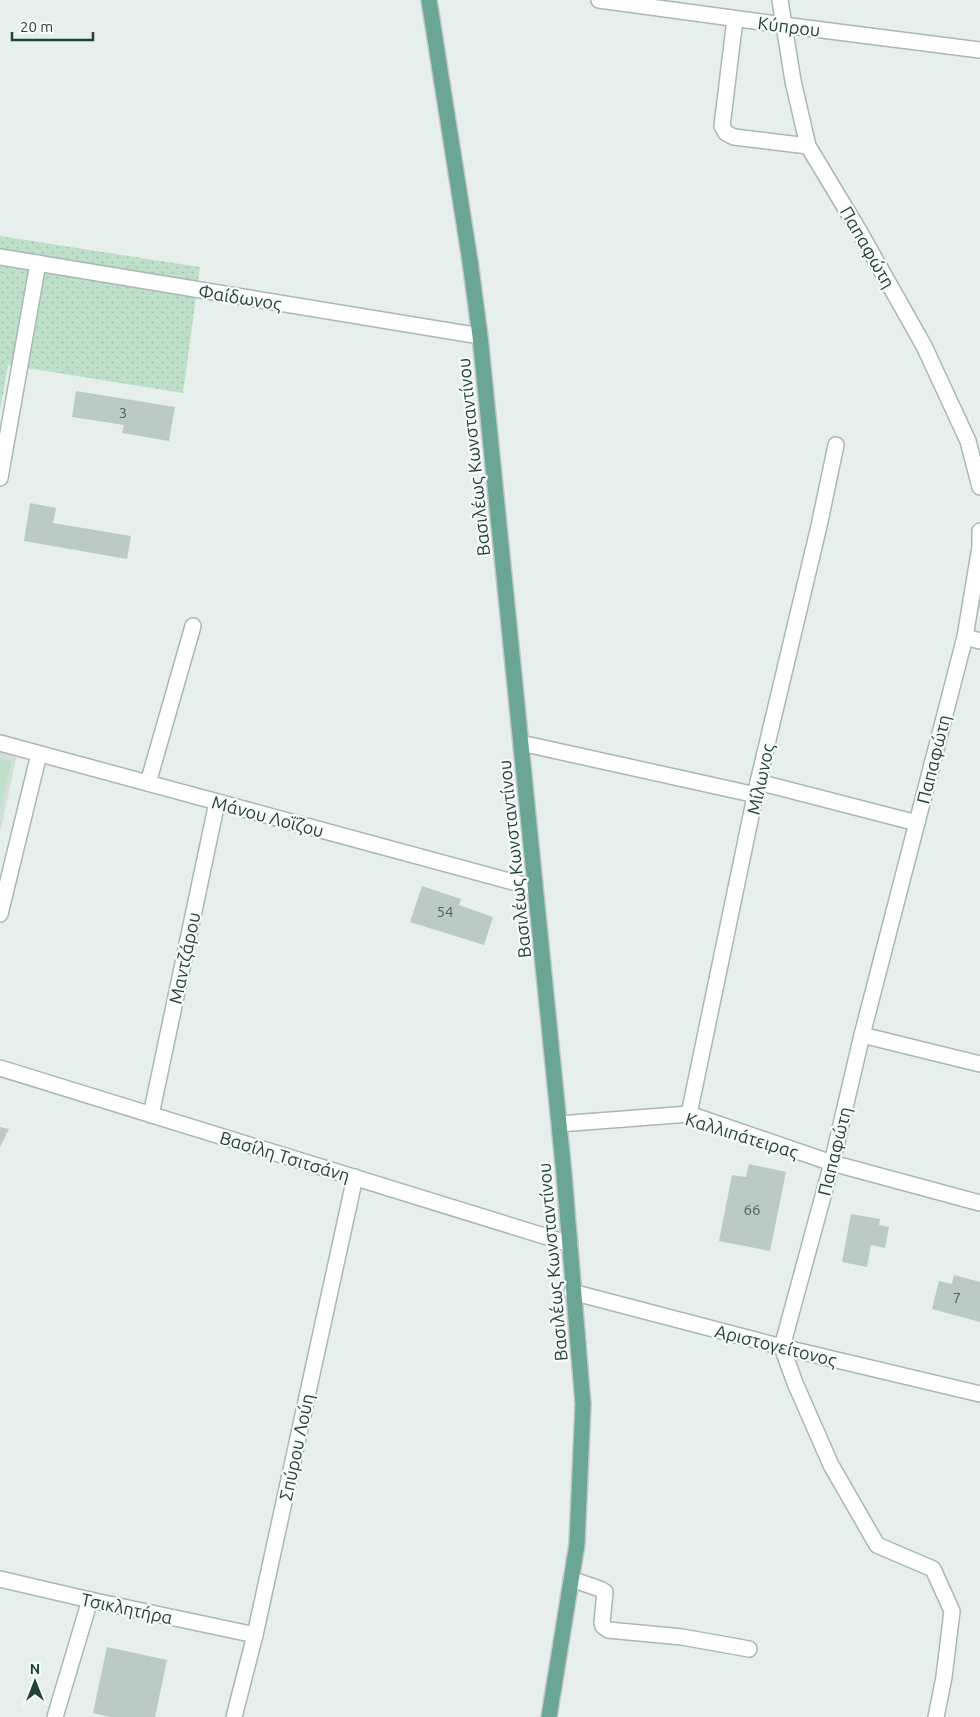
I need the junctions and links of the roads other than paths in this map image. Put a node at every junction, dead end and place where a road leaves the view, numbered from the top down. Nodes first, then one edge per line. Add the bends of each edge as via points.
1 (429, 0) edge
2 (599, 0) edge
3 (780, 0) edge
4 (735, 19) junction
5 (783, 26) junction
6 (980, 50) edge
7 (808, 146) junction
8 (0, 257) edge
9 (38, 263) junction
10 (480, 336) junction
11 (974, 442) edge
12 (836, 445) dead end
13 (0, 478) edge
14 (980, 487) edge
15 (980, 531) edge
16 (193, 626) dead end
17 (964, 637) junction
18 (980, 641) edge
19 (0, 743) edge
20 (521, 743) junction
21 (39, 754) junction
22 (148, 783) junction
23 (757, 789) junction
24 (217, 802) junction
25 (917, 823) junction
26 (536, 888) junction
27 (0, 914) edge
28 (862, 1035) junction
29 (980, 1064) edge
30 (0, 1068) edge
31 (689, 1114) junction
32 (152, 1115) junction
33 (558, 1124) junction
34 (832, 1163) junction
35 (355, 1177) junction
36 (980, 1203) edge
37 (570, 1244) junction
38 (572, 1292) junction
39 (782, 1347) junction
40 (980, 1394) edge
41 (0, 1579) edge
42 (571, 1579) junction
43 (90, 1600) junction
44 (255, 1635) junction
45 (749, 1649) dead end
46 (55, 1717) edge
47 (234, 1717) edge
48 (549, 1717) edge
49 (936, 1717) edge

1 - 10 main road, Βασιλέως Κωνσταντίνου
2 - 4 street, Κύπρου
3 - 5 street, Παπαφώτη
4 - 5 street, Κύπρου
4 - 7 street via 722,126 726,133
5 - 6 street, Κύπρου
5 - 7 street, Παπαφώτη
7 - 11 street, Παπαφώτη via 924,346
8 - 9 street, Φαίδωνος
9 - 10 street, Φαίδωνος
9 - 13 street
10 - 20 main road, Βασιλέως Κωνσταντίνου
11 - 14 street, Παπαφώτη
12 - 23 street, Μίλωνος
15 - 17 street, Παπαφώτη
16 - 22 street
17 - 18 street
17 - 25 street, Παπαφώτη
19 - 21 street, Μάνου Λοΐζου
20 - 23 street
20 - 26 main road, Βασιλέως Κωνσταντίνου
21 - 22 street, Μάνου Λοΐζου
21 - 27 street
22 - 24 street, Μάνου Λοΐζου
23 - 25 street
23 - 31 street, Μίλωνος
24 - 26 street, Μάνου Λοΐζου
24 - 32 street, Μαντζάρου
25 - 28 street, Παπαφώτη
26 - 33 main road, Βασιλέως Κωνσταντίνου
28 - 29 street
28 - 34 street, Παπαφώτη
30 - 32 street, Βασίλη Τσιτσάνη
31 - 33 street, Καλλιπάτειρας
31 - 34 street, Καλλιπάτειρας
32 - 35 street, Βασίλη Τσιτσάνη
33 - 37 main road, Βασιλέως Κωνσταντίνου
34 - 36 street, Καλλιπάτειρας
34 - 39 street, Παπαφώτη
35 - 37 street, Βασίλη Τσιτσάνη
35 - 44 street, Σπύρου Λούη
37 - 38 main road, Βασιλέως Κωνσταντίνου
38 - 39 street, Αριστογείτονος
38 - 42 main road, Βασιλέως Κωνσταντίνου via 583,1404 577,1544
39 - 40 street, Αριστογείτονος
39 - 49 street via 831,1465 877,1545 933,1569 952,1611
41 - 43 street, Τσικλητήρα
42 - 45 street via 605,1592 602,1623 608,1630 682,1637
42 - 48 main road, Βασιλέως Κωνσταντίνου
43 - 44 street, Τσικλητήρα
43 - 46 street
44 - 47 street, Σπύρου Λούη

